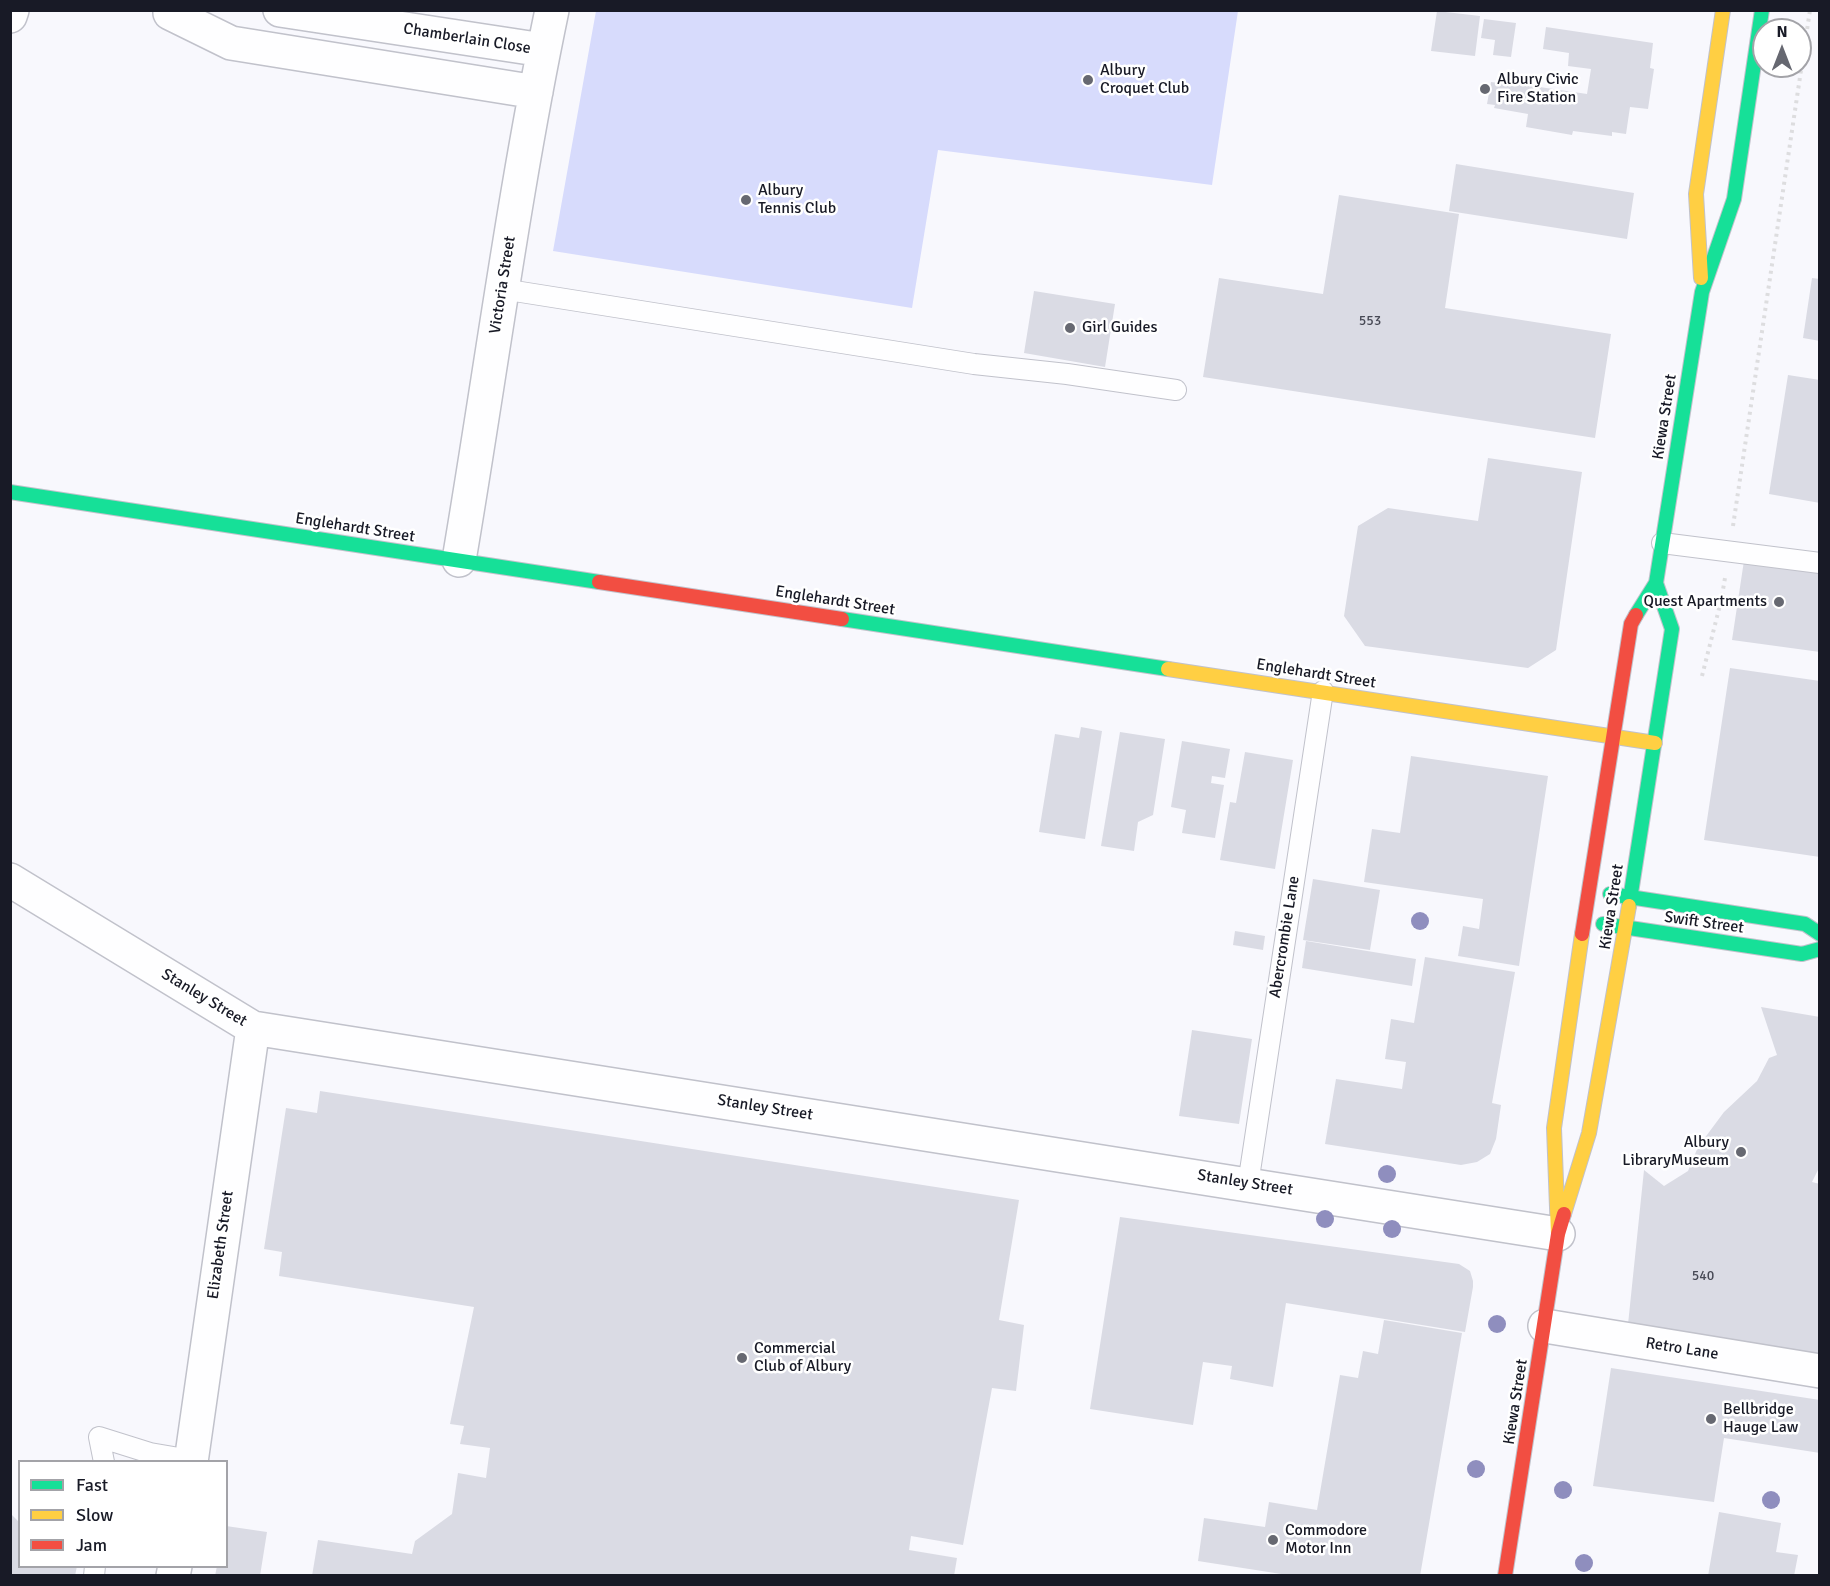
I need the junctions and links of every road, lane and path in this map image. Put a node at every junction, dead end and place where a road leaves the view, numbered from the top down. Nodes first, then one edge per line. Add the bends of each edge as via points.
1 (12, 10) edge
2 (552, 10) edge
3 (1723, 10) edge
4 (1762, 10) edge
5 (1810, 10) edge
6 (175, 11) edge
7 (290, 12) edge
8 (10, 16) edge
9 (390, 27) junction
10 (543, 50) junction
11 (294, 54) junction
12 (384, 68) junction
13 (536, 92) junction
14 (502, 289) junction
15 (1702, 292) junction
16 (1176, 390) dead end
17 (10, 492) edge
18 (1662, 543) junction
19 (1729, 551) junction
20 (459, 560) junction
21 (1820, 563) edge
22 (1656, 583) junction
23 (1701, 678) dead end
24 (1323, 691) junction
25 (1612, 736) junction
26 (1655, 743) junction
27 (10, 880) edge
28 (1588, 890) junction
29 (1630, 897) junction
30 (1583, 921) junction
31 (1625, 928) junction
32 (1820, 934) edge
33 (1820, 949) edge
34 (253, 1028) junction
35 (1248, 1184) junction
36 (1558, 1234) junction
37 (1545, 1326) junction
38 (1820, 1371) edge
39 (104, 1460) edge
40 (186, 1460) edge
41 (191, 1460) edge
42 (1505, 1575) edge

1 - 8 street
2 - 10 street, Victoria Street
3 - 15 street, Kiewa Street via 1696,194
4 - 15 street, Kiewa Street via 1734,199
5 - 19 path
6 - 11 street via 231,43
7 - 9 street, Chamberlain Close
7 - 11 street, Chamberlain Close
9 - 10 street, Chamberlain Close
9 - 12 street, Chamberlain Close
10 - 13 street, Victoria Street
11 - 12 street
12 - 13 street
13 - 14 street, Victoria Street
14 - 16 lane via 974,364
14 - 20 street, Victoria Street
15 - 18 street, Kiewa Street
17 - 20 street, Englehardt Street
18 - 19 lane
18 - 22 street, Kiewa Street
19 - 21 lane
19 - 23 path
20 - 24 street, Englehardt Street
22 - 25 street, Kiewa Street via 1631,624
22 - 26 street, Kiewa Street via 1672,629
24 - 25 street, Englehardt Street
24 - 35 lane, Abercrombie Lane
25 - 26 street, Englehardt Street
25 - 28 street, Kiewa Street
26 - 29 street, Kiewa Street
27 - 34 street, Stanley Street
28 - 29 street, Swift Street
28 - 30 street, Kiewa Street
29 - 31 street, Kiewa Street
29 - 32 street, Swift Street via 1805,924
30 - 31 street, Swift Street
30 - 36 street, Kiewa Street via 1554,1128
31 - 33 street, Swift Street via 1802,954
31 - 36 street, Kiewa Street via 1589,1133
34 - 35 street, Stanley Street
34 - 41 street, Elizabeth Street
35 - 36 street, Stanley Street
36 - 37 street, Kiewa Street
37 - 38 street, Retro Lane
37 - 42 street, Kiewa Street
39 - 40 lane via 99,1437

